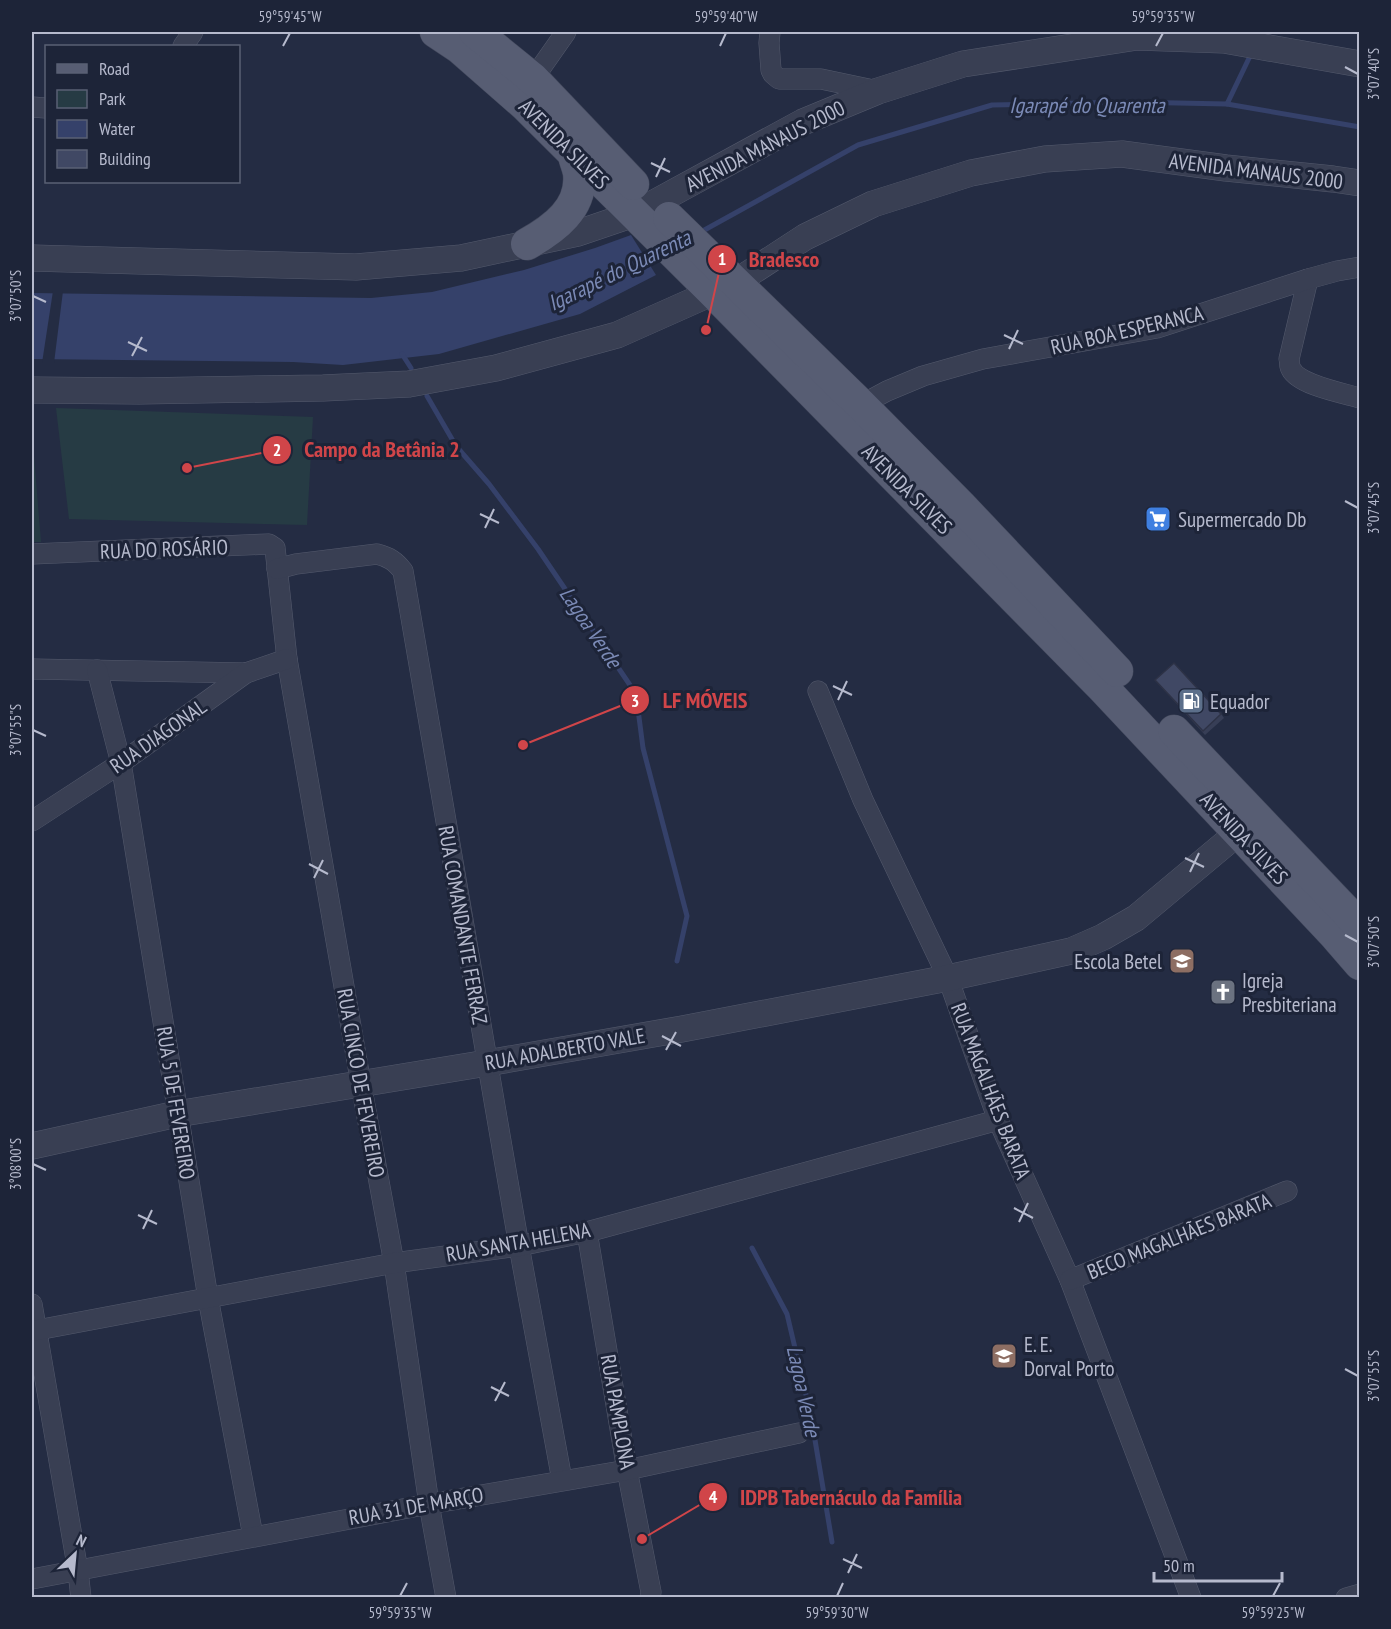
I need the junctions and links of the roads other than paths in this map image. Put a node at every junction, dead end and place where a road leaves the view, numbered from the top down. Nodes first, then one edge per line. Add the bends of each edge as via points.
1 (193, 32) edge
2 (436, 32) edge
3 (475, 32) edge
4 (566, 32) edge
5 (770, 32) edge
6 (184, 45) edge
7 (1359, 64) edge
8 (533, 79) junction
9 (878, 91) junction
10 (574, 155) junction
11 (1359, 183) edge
12 (648, 213) junction
13 (527, 244) junction
14 (32, 258) edge
15 (1359, 267) edge
16 (1308, 279) junction
17 (724, 287) junction
18 (32, 390) edge
19 (1359, 398) edge
20 (861, 405) junction
21 (32, 554) edge
22 (277, 569) junction
23 (287, 658) junction
24 (32, 669) edge
25 (97, 670) junction
26 (246, 674) junction
27 (818, 691) dead end
28 (121, 763) junction
29 (32, 821) edge
30 (1239, 832) junction
31 (1355, 913) edge
32 (1359, 964) edge
33 (948, 978) junction
34 (487, 1063) junction
35 (361, 1084) junction
36 (177, 1114) junction
37 (998, 1120) junction
38 (32, 1146) edge
39 (1287, 1191) dead end
40 (587, 1232) junction
41 (519, 1246) junction
42 (394, 1263) junction
43 (1070, 1280) junction
44 (208, 1298) junction
45 (32, 1304) edge
46 (34, 1330) edge
47 (800, 1433) dead end
48 (627, 1470) junction
49 (562, 1480) junction
50 (429, 1503) junction
51 (253, 1536) junction
52 (78, 1571) junction
53 (32, 1579) edge
54 (1359, 1594) edge
55 (650, 1595) edge
56 (81, 1598) edge
57 (446, 1598) edge
58 (1191, 1598) edge
59 (1346, 1598) edge

1 - 6 street
2 - 10 main road, AVENIDA SILVES via 525,105
3 - 8 main road, AVENIDA SILVES
4 - 8 street
5 - 9 street via 771,70 779,79 820,78
7 - 9 street, AVENIDA MANAUS 2000 via 1224,40 1137,37 963,64
8 - 12 main road, AVENIDA SILVES
9 - 12 street, AVENIDA MANAUS 2000 via 803,122
10 - 12 main road, AVENIDA SILVES
10 - 13 main road via 579,173 570,210 548,232
11 - 17 street, AVENIDA MANAUS 2000 via 1122,154 1045,159 971,173 873,204 805,237
12 - 13 street, AVENIDA MANAUS 2000
12 - 17 main road, AVENIDA SILVES
13 - 14 street, AVENIDA MANAUS 2000 via 461,258 356,267
15 - 16 street, RUA BOA ESPERANCA
16 - 19 street via 1289,359 1291,369 1313,385
16 - 20 street, RUA BOA ESPERANCA via 1157,328 973,362 923,376
17 - 18 street, AVENIDA MANAUS 2000 via 617,335 496,368 409,384
17 - 20 main road, AVENIDA SILVES
17 - 30 main road, AVENIDA SILVES
20 - 31 main road, AVENIDA SILVES via 1252,813
21 - 22 street, RUA DO ROSÁRIO via 269,544 275,548
22 - 23 street, RUA CINCO DE FEVEREIRO
22 - 34 street, RUA COMANDANTE FERRAZ via 377,554 388,557 403,571
23 - 26 street, RUA DIAGONAL
23 - 35 street, RUA CINCO DE FEVEREIRO
24 - 25 street
25 - 26 street
25 - 28 street, RUA 5 DE FEVEREIRO
26 - 28 street, RUA DIAGONAL
27 - 33 street, RUA MAGALHÃES BARATA via 863,800
28 - 29 street, RUA DIAGONAL
28 - 36 street, RUA 5 DE FEVEREIRO
30 - 32 main road, AVENIDA SILVES
30 - 33 street, RUA ADALBERTO VALE via 1136,918 1103,937 1071,951
33 - 34 street, RUA ADALBERTO VALE
33 - 37 street, RUA MAGALHÃES BARATA
34 - 35 street, RUA ADALBERTO VALE
34 - 41 street, RUA COMANDANTE FERRAZ
35 - 36 street, RUA ADALBERTO VALE
35 - 42 street, RUA CINCO DE FEVEREIRO
36 - 38 street, RUA ADALBERTO VALE
36 - 44 street, RUA 5 DE FEVEREIRO
37 - 40 street, RUA SANTA HELENA
37 - 43 street, RUA MAGALHÃES BARATA
39 - 43 street, BECO MAGALHÃES BARATA
40 - 41 street, RUA SANTA HELENA
40 - 48 street, RUA PAMPLONA
41 - 42 street, RUA SANTA HELENA
41 - 49 street, RUA COMANDANTE FERRAZ
42 - 44 street, RUA SANTA HELENA
42 - 50 street, RUA CINCO DE FEVEREIRO
43 - 58 street, RUA MAGALHÃES BARATA
44 - 46 street, RUA SANTA HELENA
44 - 51 street, RUA 5 DE FEVEREIRO
45 - 46 street
46 - 52 street
47 - 48 street, RUA 31 DE MARÇO
48 - 49 street, RUA 31 DE MARÇO
48 - 55 street, RUA PAMPLONA
49 - 50 street, RUA 31 DE MARÇO
50 - 51 street, RUA 31 DE MARÇO
50 - 57 street, RUA CINCO DE FEVEREIRO
51 - 52 street, RUA 31 DE MARÇO
52 - 53 street, RUA 31 DE MARÇO
52 - 56 street
54 - 59 street

